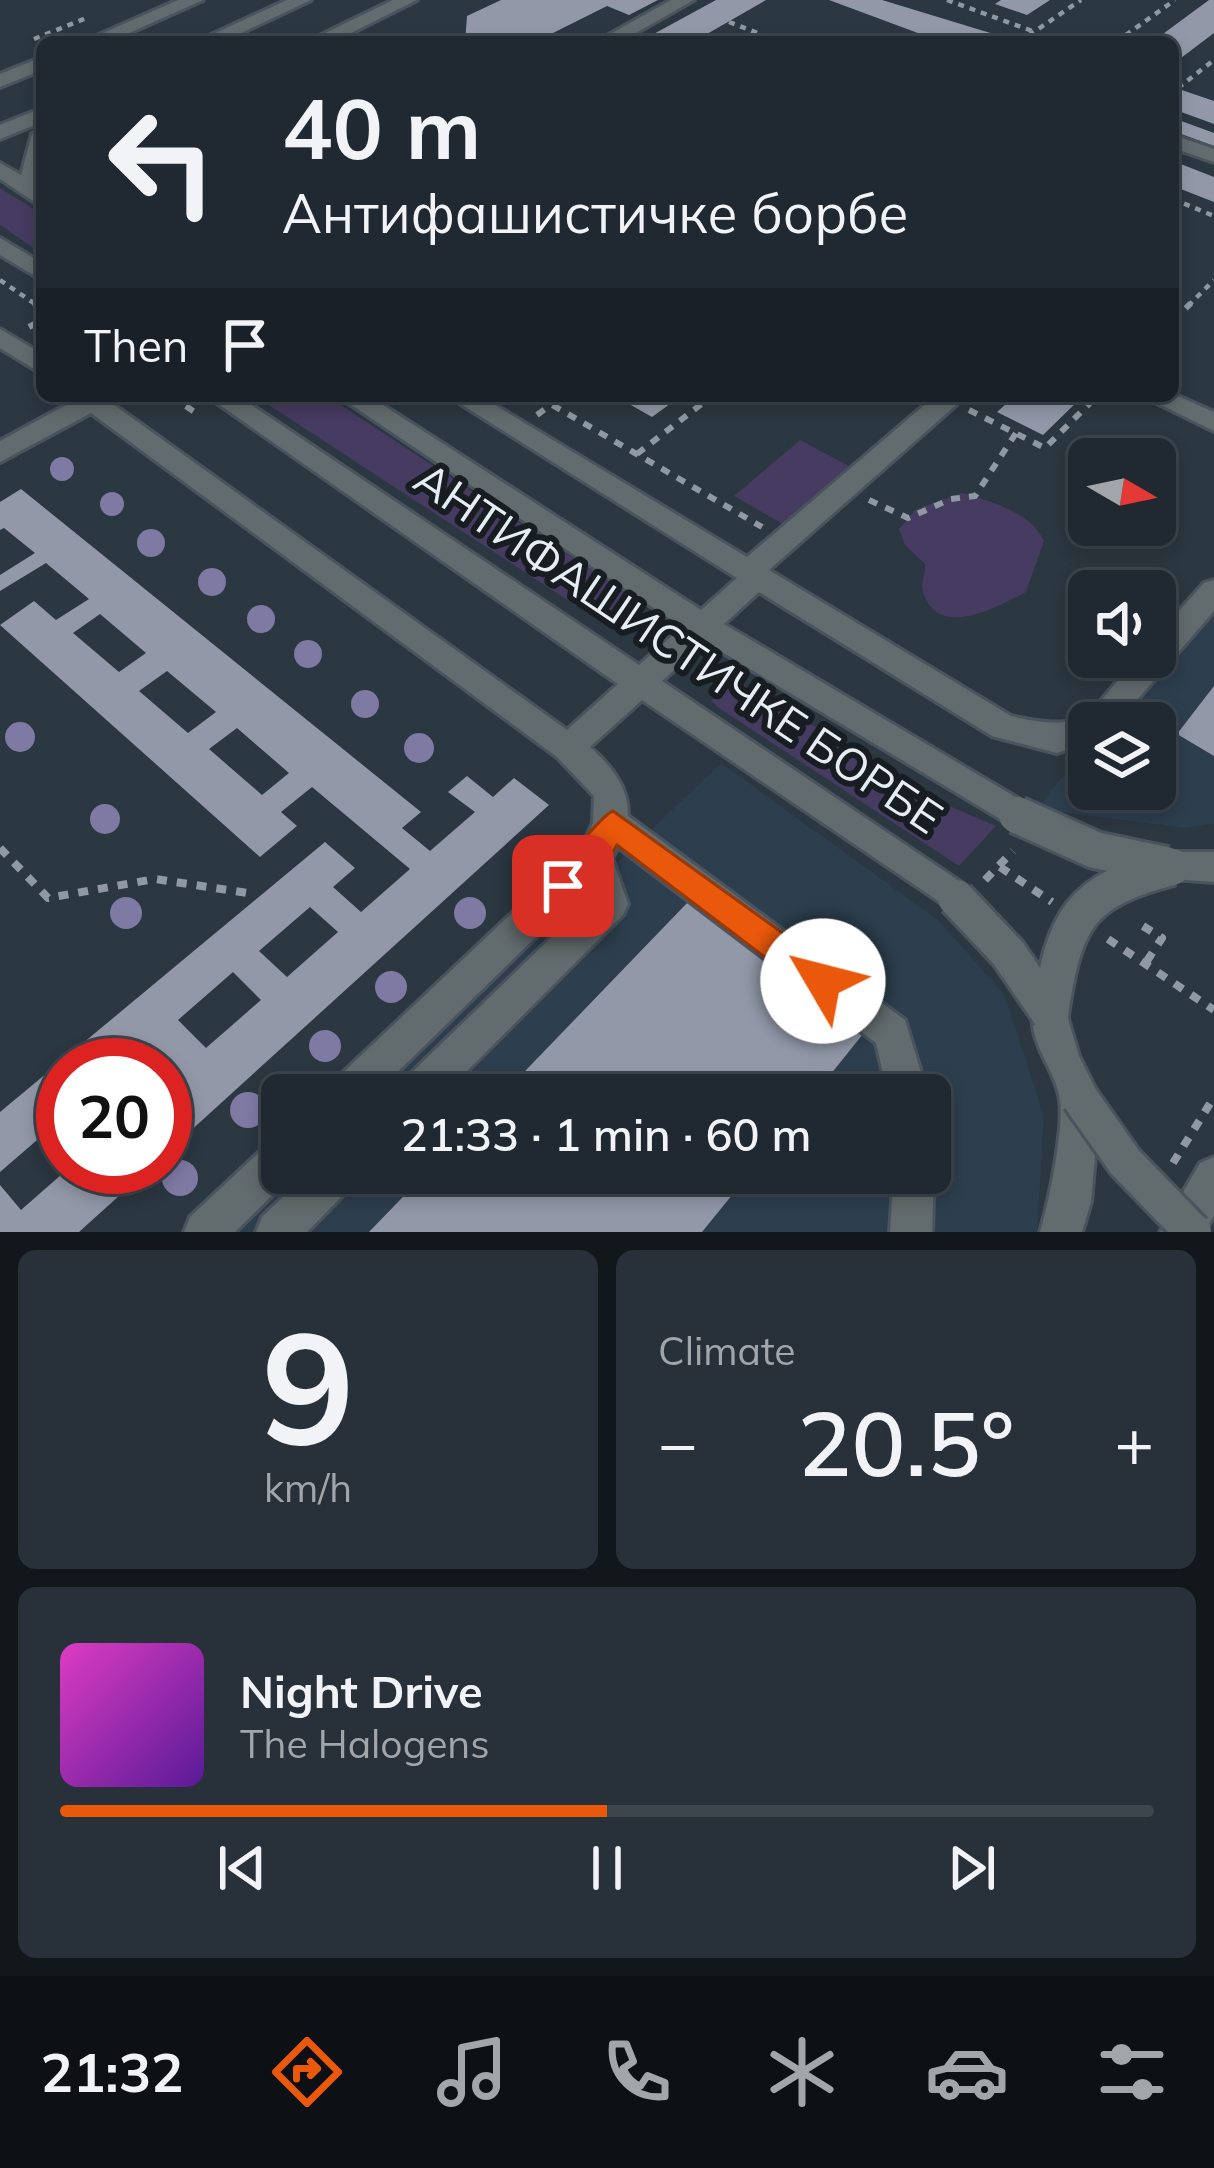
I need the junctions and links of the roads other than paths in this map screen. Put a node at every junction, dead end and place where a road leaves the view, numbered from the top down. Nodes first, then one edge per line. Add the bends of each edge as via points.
1 (194, 0) edge
2 (302, 0) edge
3 (408, 0) edge
4 (686, 0) edge
5 (107, 36) edge
6 (220, 36) edge
7 (330, 36) edge
8 (617, 36) edge
9 (36, 65) edge
10 (0, 80) edge
11 (36, 117) edge
12 (0, 133) edge
13 (1179, 143) edge
14 (36, 154) edge
15 (1214, 156) edge
16 (0, 170) edge
17 (36, 188) edge
18 (36, 196) edge
19 (0, 245) edge
20 (36, 269) edge
21 (0, 337) edge
22 (36, 362) edge
23 (86, 402) edge
24 (98, 402) edge
25 (229, 402) edge
26 (359, 402) edge
27 (471, 402) edge
28 (944, 402) edge
29 (1169, 402) edge
30 (1214, 422) edge
31 (0, 453) edge
32 (753, 574) junction
33 (1214, 591) edge
34 (703, 626) junction
35 (641, 682) junction
36 (1116, 702) edge
37 (1068, 736) edge
38 (568, 748) junction
39 (613, 824) junction
40 (594, 857) junction
41 (1172, 867) junction
42 (1214, 867) edge
43 (1050, 1014) junction
44 (369, 1074) edge
45 (437, 1074) edge
46 (903, 1074) edge
47 (1081, 1098) junction
48 (1214, 1177) edge
49 (261, 1178) edge
50 (316, 1194) edge
51 (913, 1194) edge
52 (205, 1232) edge
53 (277, 1232) edge
54 (910, 1232) edge
55 (1061, 1232) edge
56 (1181, 1232) edge
57 (1193, 1232) edge

1 - 5 street
2 - 6 street
3 - 7 street
4 - 8 street
9 - 10 street
11 - 12 street
13 - 15 street
14 - 17 street
16 - 18 street
19 - 20 street
21 - 22 street
23 - 31 street
24 - 38 street
25 - 35 street, АНТИФАШИСТИЧКЕ БОРБЕ
26 - 34 street, АНТИФАШИСТИЧКЕ БОРБЕ
27 - 32 street
28 - 32 street
29 - 30 street
32 - 34 street
32 - 37 street via 1003,727
33 - 36 street
34 - 35 street
34 - 41 street, АНТИФАШИСТИЧКЕ БОРБЕ, bridge via 1021,826
35 - 38 street
35 - 43 street, АНТИФАШИСТИЧКЕ БОРБЕ, bridge via 964,895
38 - 39 street via 610,791
39 - 40 street
39 - 46 street via 892,1033
40 - 44 street
40 - 45 street via 610,904
41 - 42 street
41 - 43 street, bridge via 1112,884 1087,910 1058,958
43 - 47 street
47 - 55 street
47 - 57 street, bridge via 1125,1162
48 - 56 street
49 - 52 street
50 - 53 street
51 - 54 street

